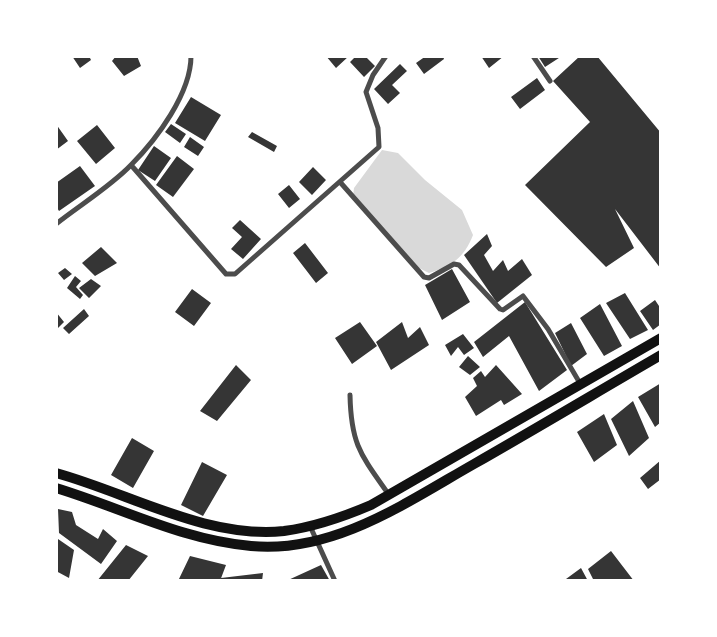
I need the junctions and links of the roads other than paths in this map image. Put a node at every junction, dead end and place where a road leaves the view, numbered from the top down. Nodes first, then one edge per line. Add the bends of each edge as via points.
1 (191, 56) edge
2 (386, 56) edge
3 (533, 56) edge
4 (550, 80) dead end
5 (131, 165) junction
6 (340, 182) junction
7 (56, 224) edge
8 (661, 338) edge
9 (661, 355) edge
10 (581, 385) junction
11 (350, 395) dead end
12 (56, 473) edge
13 (56, 488) edge
14 (389, 495) junction
15 (310, 526) junction
16 (315, 540) junction
17 (335, 581) edge

1 - 5 street via 191,69 180,98
2 - 6 street via 366,92 378,128 379,147
3 - 4 street
5 - 6 street via 226,274 235,274 243,268
5 - 7 street
6 - 10 street via 424,277 429,278 454,264 459,265 500,309 523,296 548,329
8 - 10 highway
9 - 16 highway via 376,519
10 - 14 highway
11 - 14 street via 351,424 357,446
12 - 15 highway via 166,513 207,524 255,531
13 - 16 highway via 201,539 252,546 282,546
14 - 15 highway via 338,519
15 - 16 street
16 - 17 street

